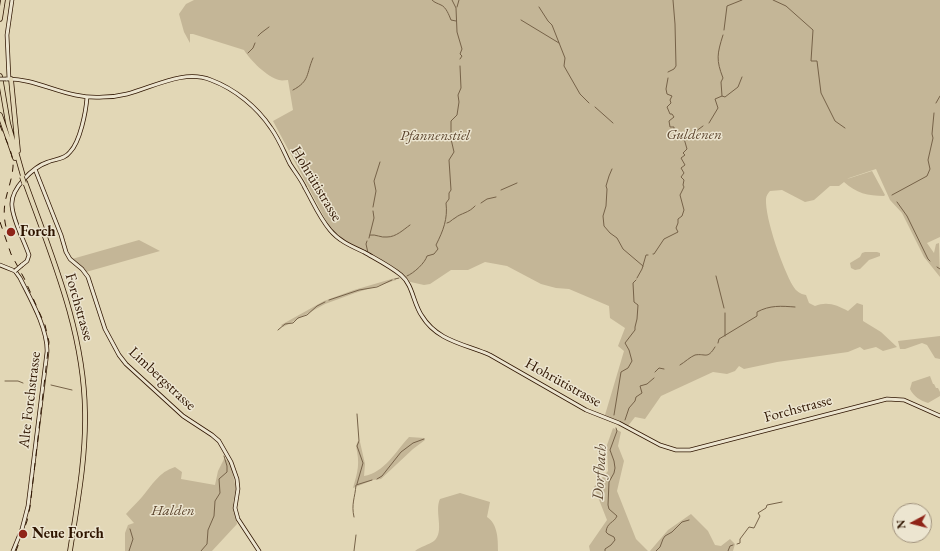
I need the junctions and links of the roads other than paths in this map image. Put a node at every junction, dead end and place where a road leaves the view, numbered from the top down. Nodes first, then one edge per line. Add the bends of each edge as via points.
1 (2, 0) edge
2 (12, 0) edge
3 (0, 7) edge
4 (0, 19) edge
5 (0, 76) edge
6 (9, 79) junction
7 (0, 80) edge
8 (0, 92) edge
9 (87, 97) junction
10 (0, 115) edge
11 (18, 163) junction
12 (35, 169) junction
13 (0, 265) edge
14 (15, 271) junction
15 (940, 416) edge
16 (660, 446) joint
17 (13, 551) edge
18 (69, 551) edge
19 (259, 551) edge

1 - 3 highway
1 - 4 highway
2 - 6 main road via 7,35
5 - 11 highway, Forchstrasse
6 - 7 main road, bridge
6 - 9 main road, Hohrütistrasse
6 - 11 highway
8 - 11 highway, Forchstrasse via 6,124
9 - 12 main road via 84,118 72,151 65,157
9 - 16 main road, Hohrütistrasse via 126,94 191,76 211,80 235,93 250,104 272,129 330,231 343,242 404,278 422,316 434,331 446,339 490,355 586,410 619,423
10 - 11 highway
11 - 18 highway, Forchstrasse, bridge via 66,302 80,370 83,405 82,448
12 - 14 main road, bridge via 18,186 12,200 12,210 29,255 27,261
12 - 19 main road, Limbergstrasse via 66,252 88,277 105,329 119,355 176,411 219,441 237,479 235,508 238,519
13 - 14 main road
14 - 17 main road, Alte Forchstrasse via 44,331 47,347 28,506
15 - 16 main road, Forchstrasse via 904,400 887,399 690,450

